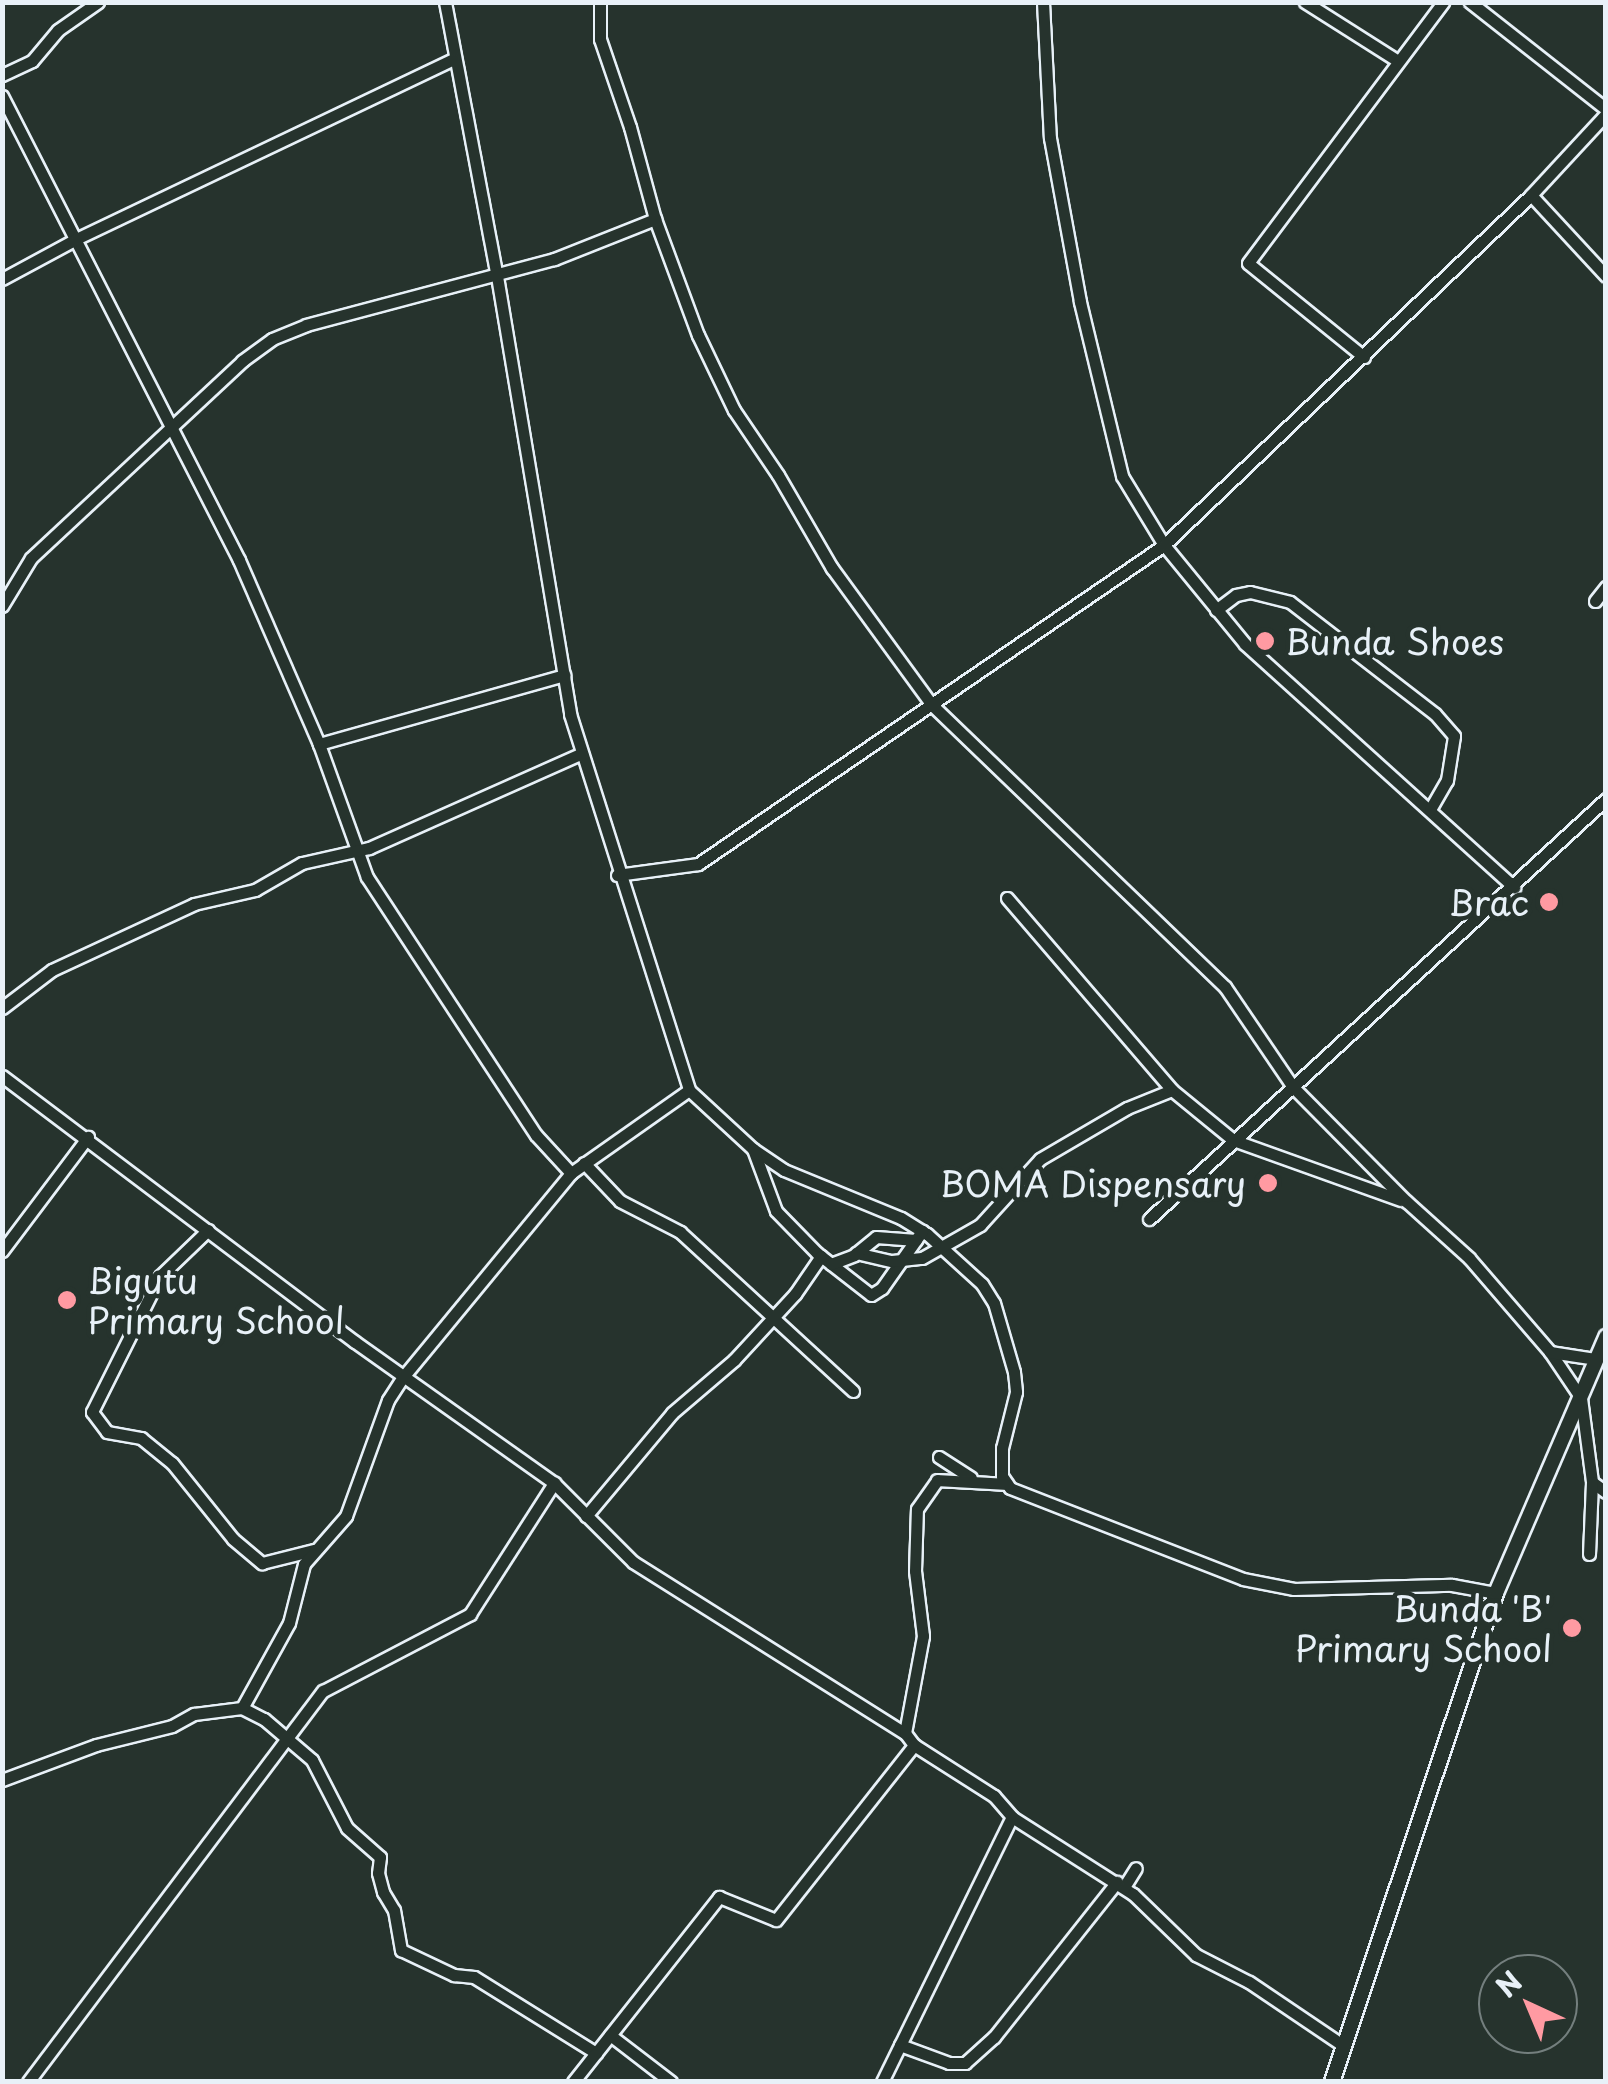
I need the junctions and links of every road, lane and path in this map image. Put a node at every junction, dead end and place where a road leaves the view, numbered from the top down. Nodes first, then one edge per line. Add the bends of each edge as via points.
1 (98, 2) edge
2 (445, 2) edge
3 (600, 2) edge
4 (1043, 2) edge
5 (1305, 2) edge
6 (1443, 2) edge
7 (1470, 2) edge
8 (453, 59) junction
9 (1398, 61) junction
10 (2, 75) edge
11 (2, 96) edge
12 (1606, 112) edge
13 (1531, 195) junction
14 (655, 219) junction
15 (76, 239) junction
16 (497, 276) junction
17 (1606, 276) edge
18 (2, 279) edge
19 (1364, 357) junction
20 (172, 426) junction
21 (1164, 546) junction
22 (1606, 587) edge
23 (1596, 601) dead end
24 (2, 606) edge
25 (1216, 610) junction
26 (564, 674) junction
27 (932, 705) junction
28 (319, 744) junction
29 (582, 753) junction
30 (1606, 799) edge
31 (1430, 810) junction
32 (356, 851) junction
33 (618, 875) junction
34 (1514, 887) junction
35 (1007, 898) dead end
36 (2, 1008) edge
37 (2, 1076) edge
38 (1294, 1087) junction
39 (688, 1090) junction
40 (1172, 1090) junction
41 (88, 1137) junction
42 (1232, 1140) junction
43 (753, 1149) junction
44 (584, 1163) junction
45 (572, 1172) junction
46 (1406, 1201) junction
47 (1149, 1219) dead end
48 (208, 1230) junction
49 (919, 1235) junction
50 (940, 1246) junction
51 (2, 1251) edge
52 (856, 1253) junction
53 (826, 1260) junction
54 (900, 1260) junction
55 (774, 1317) junction
56 (1606, 1337) edge
57 (1550, 1352) junction
58 (1596, 1359) junction
59 (403, 1377) junction
60 (853, 1391) dead end
61 (1581, 1398) junction
62 (939, 1456) dead end
63 (971, 1478) junction
64 (1592, 1482) junction
65 (554, 1483) junction
66 (1007, 1484) junction
67 (1606, 1492) edge
68 (586, 1516) junction
69 (314, 1550) junction
70 (1590, 1554) dead end
71 (1496, 1593) junction
72 (242, 1708) junction
73 (905, 1733) junction
74 (288, 1738) junction
75 (914, 1745) junction
76 (2, 1780) edge
77 (1012, 1817) junction
78 (1136, 1868) dead end
79 (1120, 1884) junction
80 (610, 2035) junction
81 (900, 2045) junction
82 (1344, 2046) junction
83 (596, 2053) junction
84 (28, 2082) edge
85 (573, 2082) edge
86 (671, 2082) edge
87 (882, 2082) edge
88 (1332, 2082) edge

1 - 10 street via 58,30 32,61
2 - 8 street
3 - 14 street via 600,40
4 - 21 street via 1050,138 1080,302 1122,476
5 - 9 street
6 - 9 street
7 - 12 street
8 - 15 street
8 - 16 street
9 - 19 street via 1248,263
11 - 15 street
12 - 13 street
13 - 17 street
13 - 19 street
14 - 16 street
14 - 27 street via 734,410 832,568
15 - 18 street
15 - 20 street
16 - 20 street via 272,339
16 - 26 street
19 - 21 street
20 - 24 street via 31,558
20 - 28 street
21 - 25 street
21 - 27 street
22 - 23 street
25 - 31 street via 1245,644
25 - 31 street via 1250,592 1290,602 1435,714 1454,736 1447,780
26 - 28 street
26 - 29 street
27 - 33 street via 698,864
27 - 38 street via 1225,986
28 - 32 street
29 - 32 street
29 - 33 street
30 - 34 street
31 - 34 street
32 - 36 street via 302,863 255,890 194,904 52,970
32 - 45 street via 472,1042 536,1135
33 - 39 street
34 - 38 street
35 - 40 street
37 - 41 street
38 - 42 street
38 - 46 street
39 - 43 street
39 - 44 street
40 - 42 street
40 - 50 street via 1040,1159 980,1225
41 - 48 street
41 - 51 street
42 - 46 street
42 - 47 street
43 - 49 street
43 - 53 street via 776,1211
44 - 45 street
44 - 55 street via 620,1201 680,1232
45 - 59 street
46 - 57 street via 1469,1258
48 - 59 street
48 - 69 street via 160,1276 92,1412 107,1432 141,1438 172,1464 262,1563
49 - 50 street
49 - 52 street via 876,1236
49 - 54 street
50 - 54 street via 922,1258
50 - 66 street via 982,1284 1004,1331 1016,1392 1002,1448
52 - 53 street
52 - 54 street
53 - 54 street via 871,1295
53 - 55 street
55 - 60 street
55 - 68 street via 672,1413
56 - 58 main road
57 - 58 street
57 - 61 street
58 - 61 main road
59 - 65 street
59 - 69 street via 388,1400 346,1516
61 - 64 street
61 - 71 main road
62 - 63 street
63 - 66 street
63 - 73 street via 937,1480 917,1509 923,1636
64 - 67 street
64 - 70 street
65 - 68 street
65 - 74 street via 470,1614 323,1691
66 - 71 street via 1243,1579 1294,1588 1452,1584
68 - 73 street via 633,1562
69 - 72 street via 289,1623
71 - 82 main road
72 - 74 street
72 - 76 street via 194,1714
73 - 75 street
74 - 83 street via 312,1760 347,1828 380,1857 382,1892 394,1910 401,1950 454,1975 474,1977
74 - 84 street
75 - 77 street via 994,1796
75 - 80 street via 776,1920 719,1897
77 - 79 street
77 - 81 street
78 - 79 street
79 - 81 street via 966,2063
79 - 82 street via 1196,1955
80 - 83 street
80 - 86 street
81 - 87 street
82 - 88 main road
83 - 85 street

